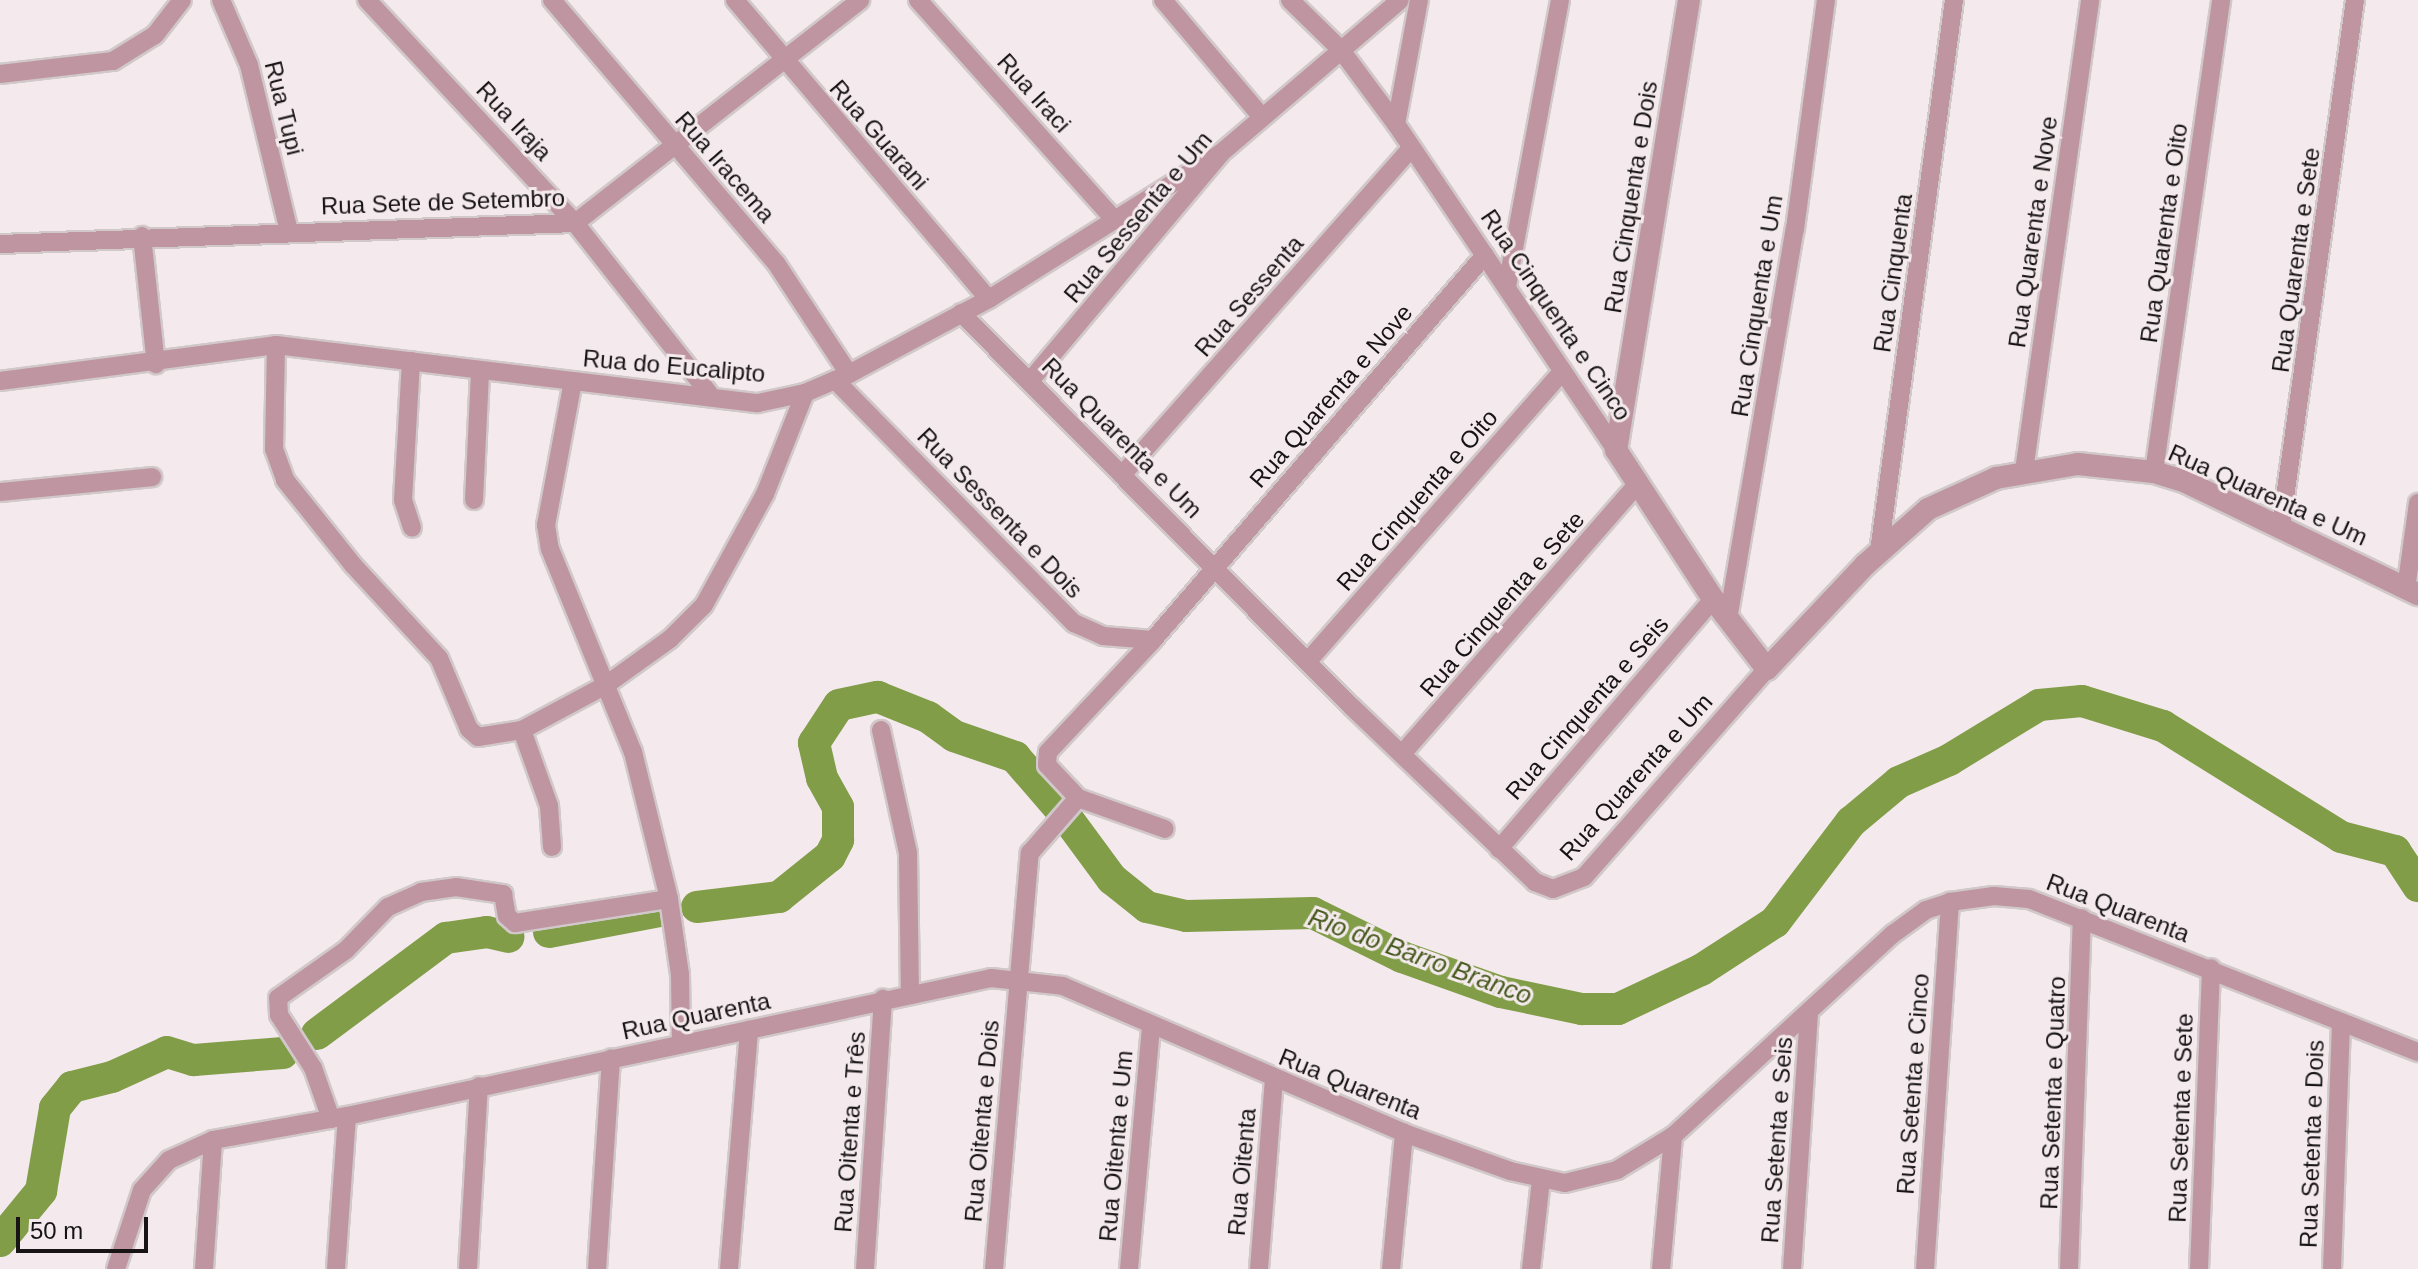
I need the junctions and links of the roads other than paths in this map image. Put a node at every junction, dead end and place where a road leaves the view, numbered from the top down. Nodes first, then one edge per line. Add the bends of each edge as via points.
1 (182, 0) edge
2 (221, 0) edge
3 (367, 0) edge
4 (552, 0) edge
5 (735, 0) edge
6 (860, 0) edge
7 (918, 0) edge
8 (1163, 0) edge
9 (1290, 0) edge
10 (1400, 0) edge
11 (1419, 0) edge
12 (1560, 0) edge
13 (1689, 0) edge
14 (1826, 0) edge
15 (1954, 0) edge
16 (2090, 0) edge
17 (2221, 0) edge
18 (2355, 0) edge
19 (1341, 50) junction
20 (782, 59) junction
21 (0, 74) edge
22 (1262, 117) junction
23 (1396, 124) junction
24 (677, 147) junction
25 (1411, 148) junction
26 (1221, 153) junction
27 (1113, 218) junction
28 (575, 223) junction
29 (289, 232) junction
30 (142, 236) junction
31 (0, 244) edge
32 (1485, 255) junction
33 (1507, 286) junction
34 (989, 299) junction
35 (961, 313) junction
36 (276, 345) junction
37 (411, 361) junction
38 (156, 364) junction
39 (1563, 371) junction
40 (480, 373) junction
41 (842, 377) junction
42 (0, 381) edge
43 (573, 381) junction
44 (1030, 381) junction
45 (709, 393) junction
46 (805, 393) junction
47 (1616, 450) junction
48 (2024, 471) junction
49 (2154, 472) junction
50 (1122, 475) junction
51 (152, 477) dead end
52 (1637, 485) junction
53 (0, 492) edge
54 (474, 500) dead end
55 (2418, 503) edge
56 (2281, 526) junction
57 (412, 528) dead end
58 (1879, 552) junction
59 (1214, 569) junction
60 (2412, 592) edge
61 (1713, 599) junction
62 (1728, 619) junction
63 (1153, 640) junction
64 (1308, 661) junction
65 (1767, 669) junction
66 (606, 685) junction
67 (522, 730) junction
68 (881, 730) dead end
69 (1402, 754) junction
70 (1078, 798) junction
71 (1165, 829) dead end
72 (552, 847) dead end
73 (1499, 849) junction
74 (669, 899) junction
75 (1950, 902) junction
76 (2082, 918) junction
77 (2211, 968) junction
78 (1018, 977) junction
79 (910, 994) junction
80 (883, 999) junction
81 (1809, 1014) junction
82 (2341, 1022) junction
83 (1151, 1028) junction
84 (749, 1030) junction
85 (681, 1044) junction
86 (2418, 1052) edge
87 (611, 1058) junction
88 (1274, 1079) junction
89 (479, 1086) junction
90 (339, 1117) junction
91 (1404, 1133) junction
92 (1673, 1136) junction
93 (213, 1140) junction
94 (1541, 1180) junction
95 (116, 1269) edge
96 (204, 1269) edge
97 (336, 1269) edge
98 (468, 1269) edge
99 (597, 1269) edge
100 (729, 1269) edge
101 (865, 1269) edge
102 (994, 1269) edge
103 (1129, 1269) edge
104 (1259, 1269) edge
105 (1391, 1269) edge
106 (1531, 1269) edge
107 (1661, 1269) edge
108 (1792, 1269) edge
109 (1925, 1269) edge
110 (2069, 1269) edge
111 (2199, 1269) edge
112 (2332, 1269) edge

1 - 21 street via 155,35 113,61
2 - 29 street, Rua Tupi via 249,65
3 - 28 street, Rua Iraja
4 - 24 street, Rua Iracema
5 - 20 street, Rua Guarani
6 - 20 street, Rua Sete de Setembro
7 - 27 street, Rua Iraci
8 - 22 street
9 - 19 street, Rua Cinquenta e Cinco
10 - 19 street, Rua Sessenta e Um
11 - 23 street
12 - 33 street
13 - 47 street, Rua Cinquenta e Dois
14 - 62 street, Rua Cinquenta e Um via 1795,229
15 - 58 street, Rua Cinquenta
16 - 48 street, Rua Quarenta e Nove
17 - 49 street, Rua Quarenta e Oito
18 - 56 street, Rua Quarenta e Sete
19 - 22 street, Rua Sessenta e Um
19 - 23 street, Rua Cinquenta e Cinco
20 - 24 street, Rua Sete de Setembro
20 - 34 street, Rua Guarani
22 - 26 street, Rua Sessenta e Um
23 - 25 street, Rua Cinquenta e Cinco
24 - 28 street, Rua Sete de Setembro
24 - 41 street, Rua Iracema via 776,263
25 - 32 street, Rua Cinquenta e Cinco
25 - 50 street, Rua Sessenta
26 - 27 street, Rua do Eucalipto
26 - 44 street, Rua Sessenta e Um
27 - 34 street, Rua do Eucalipto
28 - 29 street, Rua Sete de Setembro
28 - 45 street, Rua Iraja
29 - 30 street, Rua Sete de Setembro
30 - 31 street, Rua Sete de Setembro
30 - 38 street
32 - 33 street, Rua Cinquenta e Cinco
32 - 59 street, Rua Quarenta e Nove
33 - 39 street, Rua Cinquenta e Cinco
34 - 35 street, Rua do Eucalipto
35 - 41 street, Rua do Eucalipto
35 - 44 street, Rua Quarenta e Um
36 - 37 street, Rua do Eucalipto
36 - 38 street, Rua do Eucalipto via 206,352
36 - 67 street via 274,449 285,480 354,566 439,658 473,735
37 - 40 street, Rua do Eucalipto
37 - 57 street via 403,500
38 - 42 street, Rua do Eucalipto
39 - 47 street, Rua Cinquenta e Cinco
39 - 64 street, Rua Cinquenta e Oito
40 - 43 street, Rua do Eucalipto
40 - 54 street
41 - 46 street, Rua do Eucalipto
41 - 63 street, Rua Sessenta e Dois via 1074,623 1103,636
43 - 45 street, Rua do Eucalipto
43 - 66 street via 546,525 550,549
44 - 50 street, Rua Quarenta e Um
45 - 46 street, Rua do Eucalipto via 758,403
46 - 66 street via 765,494 704,605 670,639
47 - 52 street, Rua Cinquenta e Cinco
48 - 49 street, Rua Quarenta e Um via 2078,464
48 - 58 street, Rua Quarenta e Um via 1928,509
49 - 56 street, Rua Quarenta e Um
50 - 59 street, Rua Quarenta e Um
51 - 53 street
52 - 61 street, Rua Cinquenta e Cinco
52 - 69 street, Rua Cinquenta e Sete
55 - 60 street
56 - 60 street, Rua Quarenta e Um
58 - 65 street, Rua Quarenta e Um
59 - 63 street
59 - 64 street, Rua Quarenta e Um
61 - 62 street, Rua Cinquenta e Cinco
61 - 73 street, Rua Cinquenta e Seis
62 - 65 street, Rua Cinquenta e Cinco
63 - 70 street via 1048,752 1047,765
64 - 69 street, Rua Quarenta e Um
65 - 73 street, Rua Quarenta e Um via 1584,877 1553,889 1535,882
66 - 67 street
66 - 74 street via 633,752
67 - 72 street via 549,806
68 - 79 street via 908,853
69 - 73 street, Rua Quarenta e Um
70 - 71 street
70 - 78 street, Rua Oitenta e Dois via 1039,838 1024,867
74 - 85 street via 680,974
74 - 90 street via 515,923 500,892 431,889 388,907 346,950 278,998 279,1015
75 - 76 street, Rua Quarenta via 1994,896 2029,899
75 - 81 street, Rua Quarenta via 1926,910 1893,934
75 - 109 street, Rua Setenta e Cinco
76 - 77 street, Rua Quarenta
76 - 110 street, Rua Setenta e Quatro
77 - 82 street, Rua Quarenta
77 - 111 street, Rua Setenta e Sete
78 - 79 street, Rua Quarenta
78 - 83 street, Rua Quarenta via 1063,986
78 - 102 street, Rua Oitenta e Dois
79 - 80 street, Rua Quarenta
80 - 84 street, Rua Quarenta
80 - 101 street, Rua Oitenta e Três
81 - 92 street, Rua Quarenta
81 - 108 street, Rua Setenta e Seis
82 - 86 street, Rua Quarenta
82 - 112 street, Rua Setenta e Dois
83 - 88 street, Rua Quarenta
83 - 103 street, Rua Oitenta e Um
84 - 85 street, Rua Quarenta
84 - 100 street
85 - 87 street, Rua Quarenta
87 - 89 street, Rua Quarenta
87 - 99 street
88 - 91 street, Rua Quarenta
88 - 104 street, Rua Oitenta
89 - 90 street, Rua Quarenta
89 - 98 street
90 - 93 street, Rua Quarenta
90 - 97 street
91 - 94 street, Rua Quarenta
91 - 105 street
92 - 94 street, Rua Quarenta via 1617,1170 1565,1183
92 - 107 street
93 - 95 street, Rua Quarenta via 169,1160 134,1202
93 - 96 street
94 - 106 street

